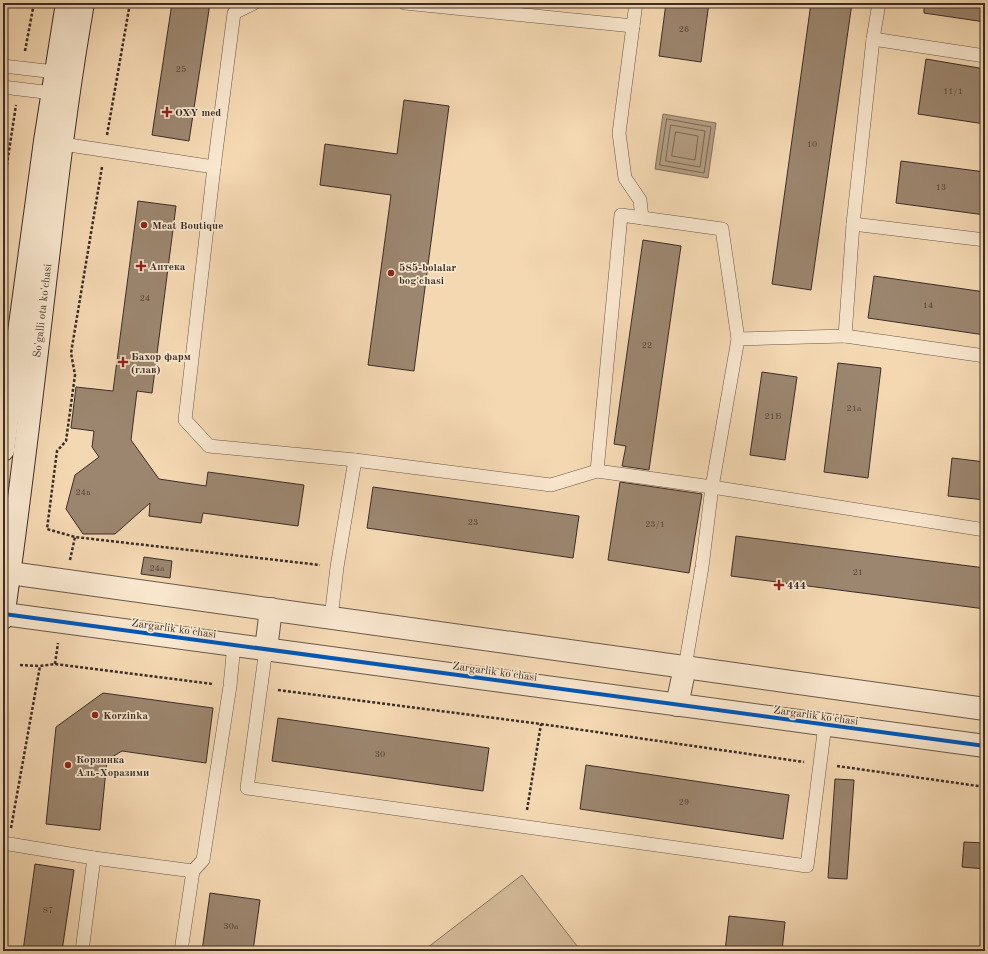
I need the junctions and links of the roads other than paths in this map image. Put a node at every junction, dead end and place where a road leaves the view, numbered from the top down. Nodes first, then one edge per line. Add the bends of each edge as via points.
1 (67, 3) edge
2 (83, 3) edge
3 (254, 3) edge
4 (405, 3) edge
5 (636, 3) edge
6 (879, 3) edge
7 (633, 26) junction
8 (873, 40) junction
9 (985, 56) edge
10 (3, 66) edge
11 (54, 83) junction
12 (3, 87) edge
13 (53, 142) junction
14 (214, 167) junction
15 (642, 218) junction
16 (853, 224) junction
17 (985, 240) edge
18 (845, 336) junction
19 (738, 339) junction
20 (985, 356) edge
21 (3, 450) edge
22 (355, 460) junction
23 (597, 470) junction
24 (712, 487) junction
25 (985, 530) edge
26 (6, 572) edge
27 (271, 609) junction
28 (3, 615) edge
29 (331, 618) junction
30 (234, 645) junction
31 (266, 649) junction
32 (685, 668) junction
33 (677, 705) junction
34 (985, 709) edge
35 (825, 725) junction
36 (985, 746) edge
37 (5, 844) edge
38 (94, 858) junction
39 (193, 871) junction
40 (82, 951) edge
41 (181, 951) edge

1 - 11 street, So'galli ota ko'chasi
2 - 13 street, So'galli ota ko'chasi
3 - 14 lane via 234,13
4 - 7 lane
5 - 7 lane
6 - 8 lane
7 - 15 lane via 619,133 625,178 640,200
8 - 9 lane
8 - 16 lane
10 - 11 lane
11 - 12 lane
11 - 13 street, So'galli ota ko'chasi
13 - 14 lane
13 - 21 street, So'galli ota ko'chasi
13 - 26 street, So'galli ota ko'chasi
14 - 22 lane via 185,420 209,446
15 - 19 lane via 722,229
15 - 23 lane via 621,215
16 - 17 lane
16 - 18 lane
18 - 19 lane
18 - 20 lane
19 - 24 lane
22 - 23 lane via 551,485
22 - 29 lane
23 - 24 lane
24 - 25 lane
24 - 32 lane
26 - 27 street
26 - 28 street, So'galli ota ko'chasi
27 - 29 street
27 - 31 street
28 - 30 street, Zargarlik ko'chasi
29 - 32 street
30 - 31 street, Zargarlik ko'chasi
30 - 39 lane via 203,860
31 - 33 street, Zargarlik ko'chasi
31 - 35 lane via 247,788 807,866
32 - 33 street
32 - 34 street
33 - 35 street, Zargarlik ko'chasi
35 - 36 street, Zargarlik ko'chasi
37 - 38 lane
38 - 39 lane
38 - 40 lane
39 - 41 lane

